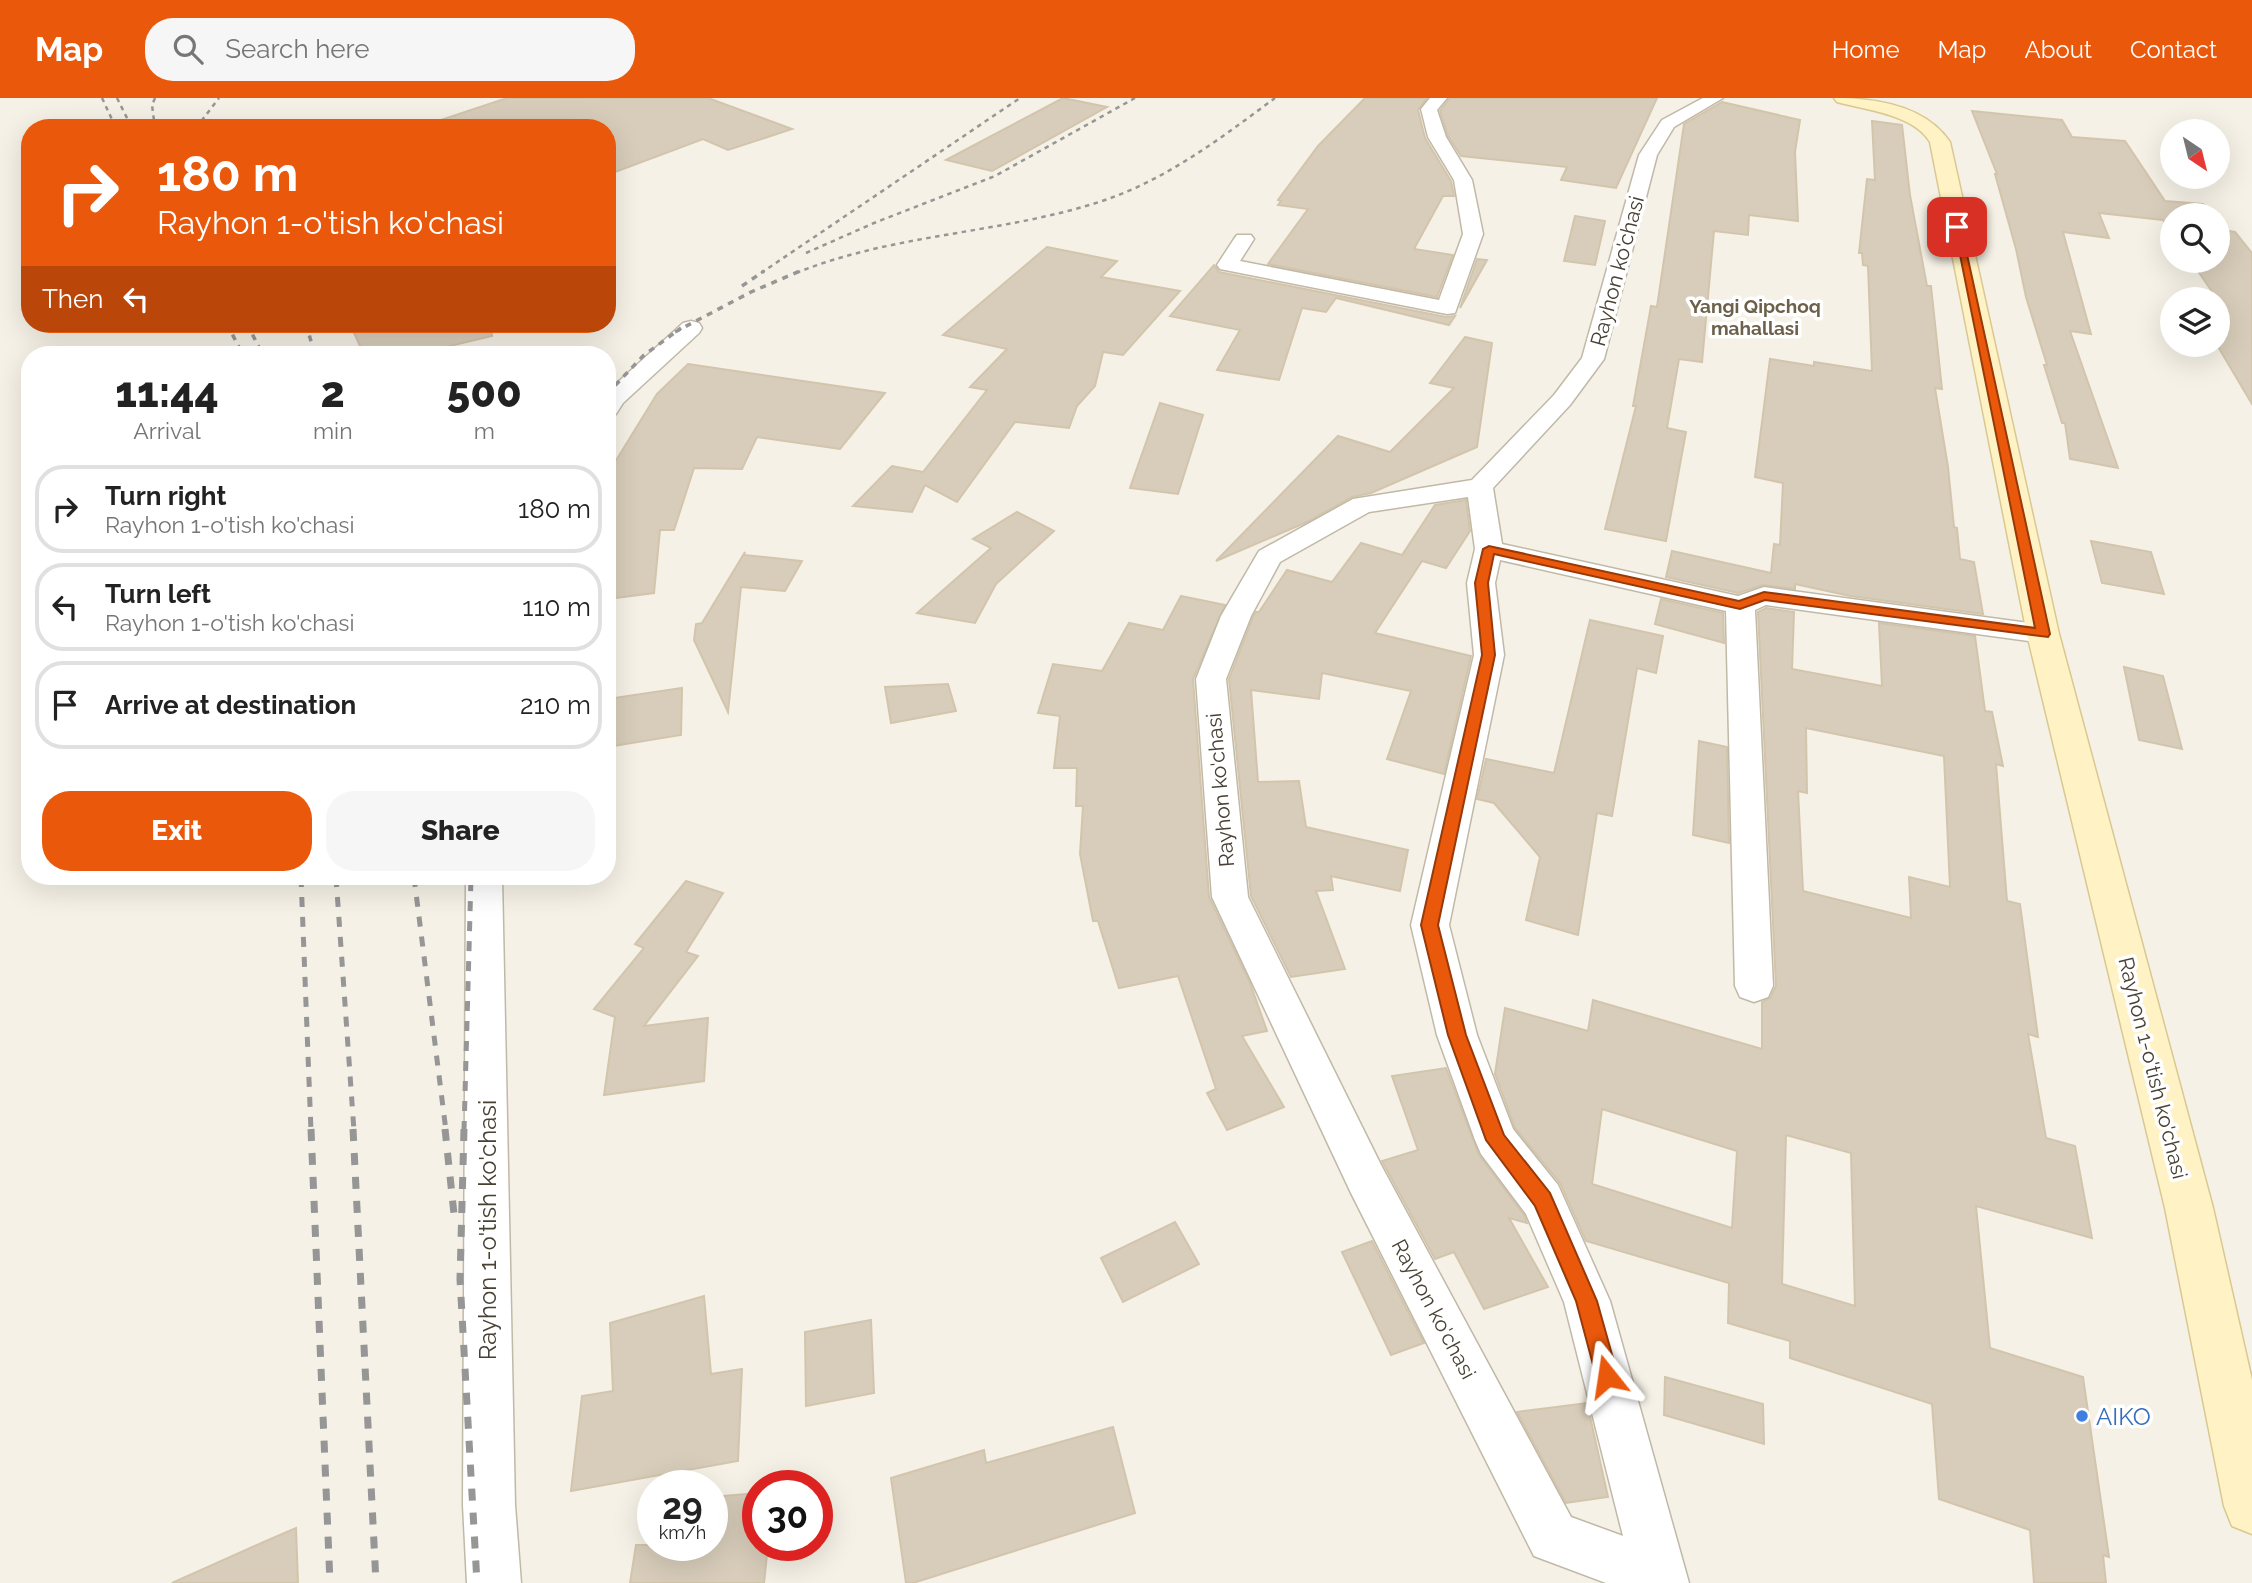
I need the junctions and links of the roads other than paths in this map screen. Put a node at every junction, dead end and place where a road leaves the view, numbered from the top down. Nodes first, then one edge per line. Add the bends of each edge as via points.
1 (1439, 98) edge
2 (1715, 98) edge
3 (1843, 98) edge
4 (1244, 239) dead end
5 (691, 328) dead end
6 (616, 396) edge
7 (1480, 487) junction
8 (1489, 549) junction
9 (1740, 605) junction
10 (2043, 634) junction
11 (484, 885) edge
12 (1754, 986) dead end
13 (2252, 1506) edge
14 (1661, 1580) edge
15 (494, 1583) edge

1 - 4 street via 1429,109 1437,137 1463,180 1473,234 1447,308 1227,265
2 - 7 street, Rayhon ko'chasi via 1668,124 1648,155 1593,359 1562,400
3 - 10 street, Rayhon 1-o'tish ko'chasi via 1907,116 1938,137
5 - 6 street
7 - 8 street
7 - 14 street, Rayhon ko'chasi via 1362,505 1269,557 1236,616 1210,679 1230,897 1366,1179 1553,1536
8 - 9 street
8 - 14 street via 1481,583 1489,655 1430,925 1457,1035 1496,1140 1542,1200 1587,1301
9 - 10 street via 1764,596
9 - 12 street
10 - 13 street, Rayhon 1-o'tish ko'chasi via 2189,1208
11 - 15 street, Rayhon 1-o'tish ko'chasi via 489,1505

